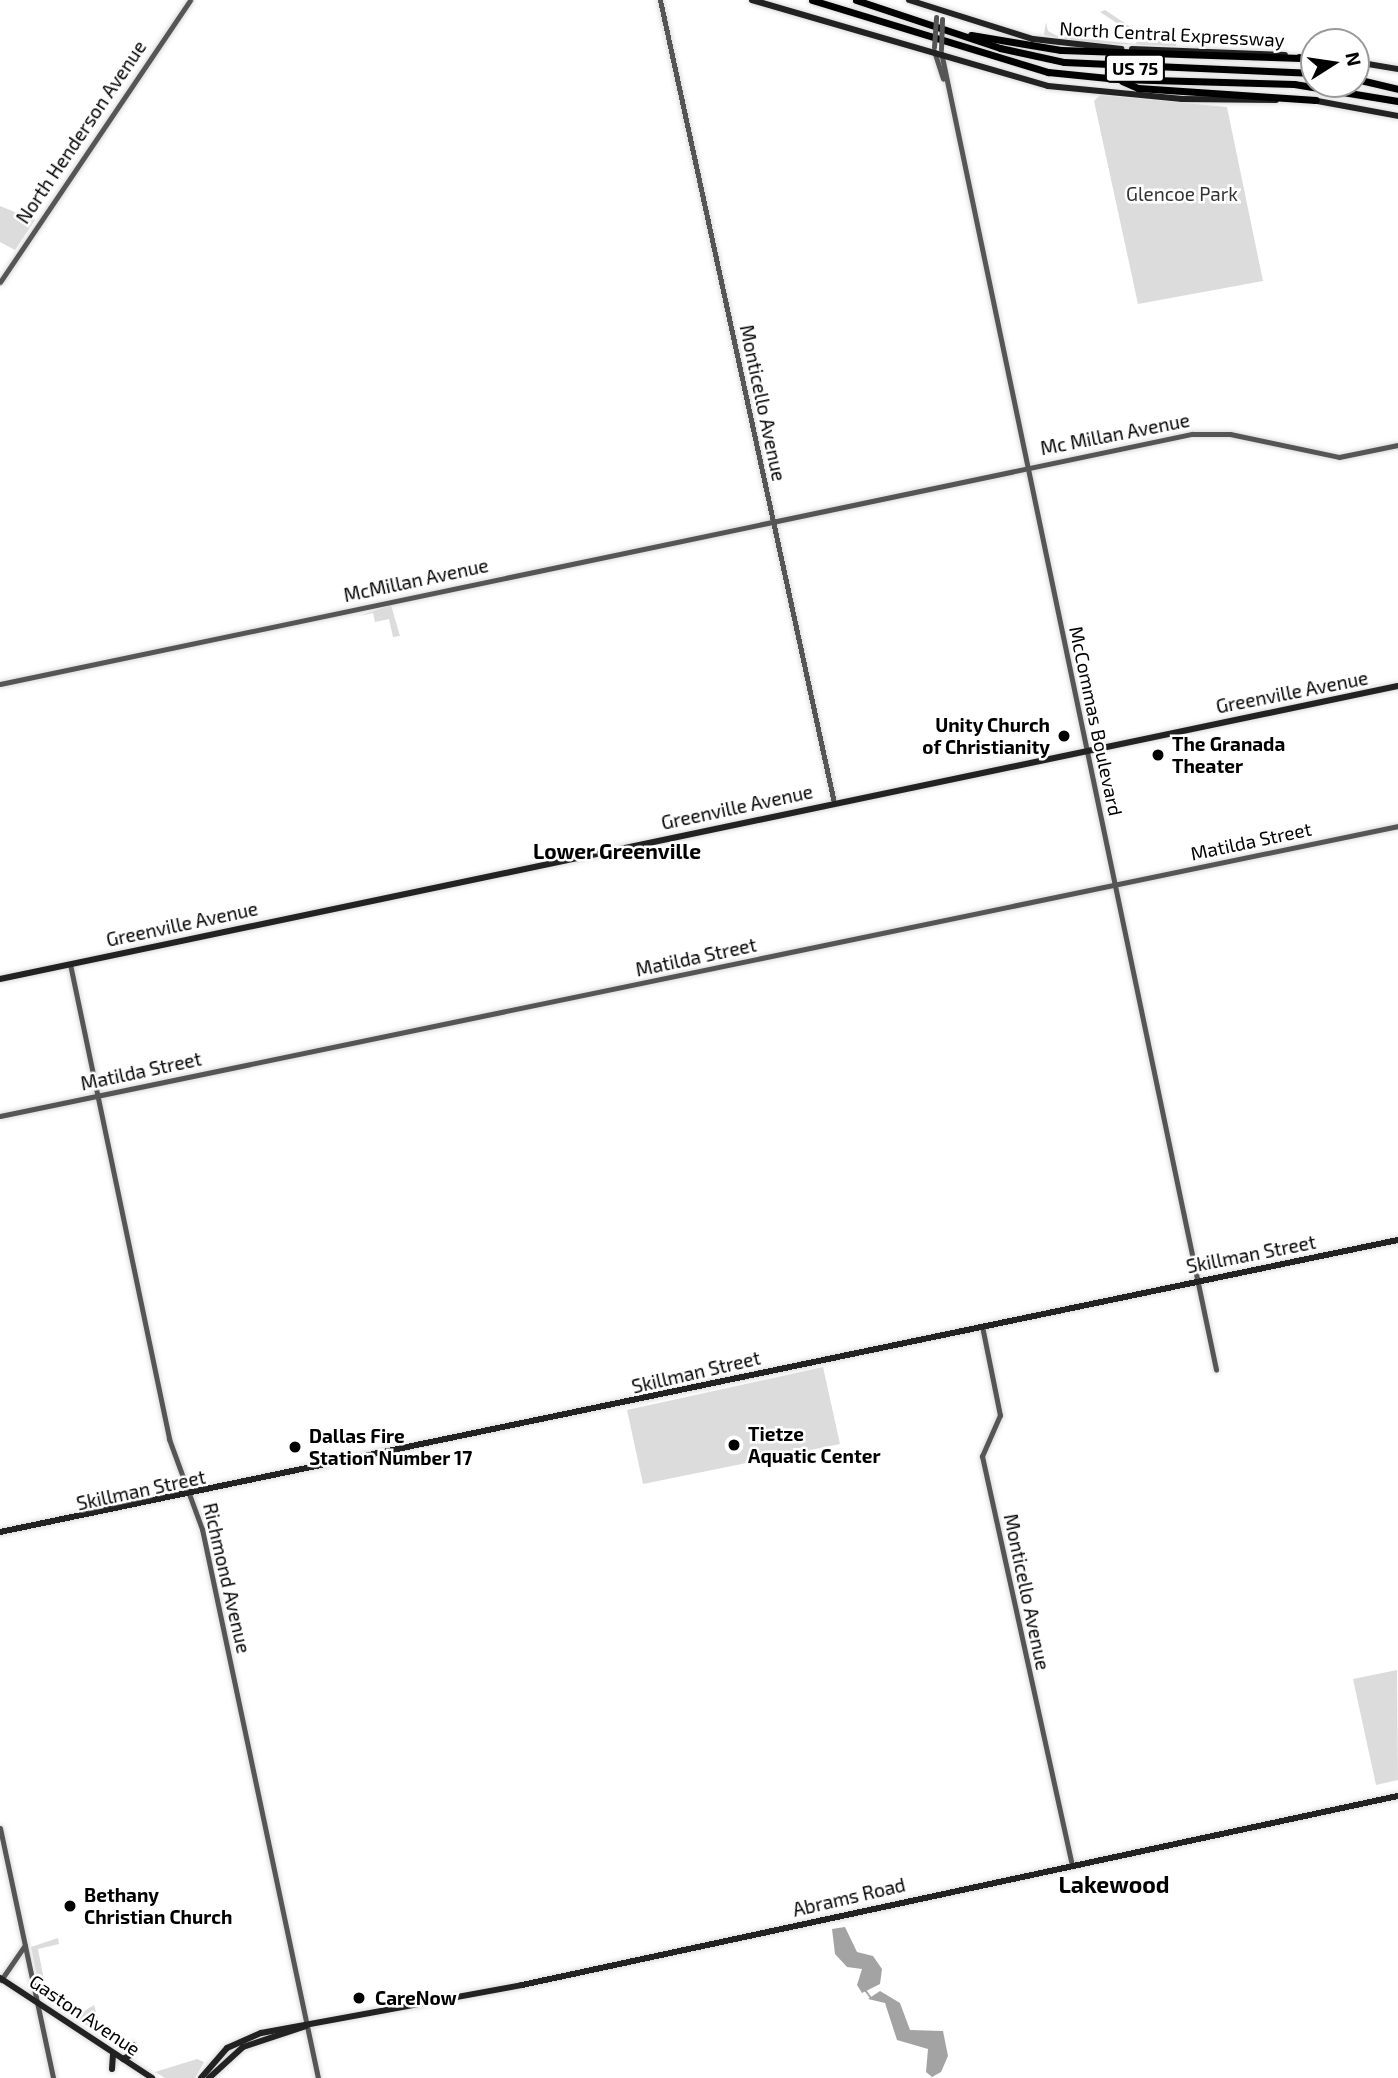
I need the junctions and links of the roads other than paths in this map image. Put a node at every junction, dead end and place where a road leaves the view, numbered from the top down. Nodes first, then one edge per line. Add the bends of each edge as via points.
1 (190, 0) edge
2 (661, 0) edge
3 (752, 0) edge
4 (812, 0) edge
5 (856, 0) edge
6 (909, 0) edge
7 (939, 16) junction
8 (960, 34) junction
9 (938, 51) junction
10 (1300, 58) edge
11 (1300, 58) edge
12 (1370, 64) edge
13 (1398, 69) edge
14 (1300, 72) edge
15 (1118, 79) junction
16 (1370, 82) edge
17 (1398, 89) edge
18 (1316, 100) junction
19 (1398, 101) edge
20 (1398, 116) edge
21 (0, 282) edge
22 (1398, 445) edge
23 (1026, 468) junction
24 (839, 507) joint
25 (773, 521) junction
26 (0, 684) edge
27 (1398, 686) edge
28 (1086, 749) junction
29 (834, 803) junction
30 (1398, 826) edge
31 (1115, 885) junction
32 (70, 964) junction
33 (0, 979) edge
34 (99, 1096) junction
35 (0, 1116) edge
36 (1398, 1240) edge
37 (1197, 1281) junction
38 (982, 1326) junction
39 (1216, 1370) dead end
40 (191, 1495) junction
41 (0, 1532) edge
42 (1398, 1796) edge
43 (0, 1828) edge
44 (1072, 1866) junction
45 (25, 1945) junction
46 (1, 1980) edge
47 (36, 2001) junction
48 (306, 2026) junction
49 (133, 2045) dead end
50 (113, 2052) junction
51 (123, 2059) junction
52 (112, 2069) dead end
53 (53, 2078) edge
54 (152, 2078) edge
55 (201, 2078) edge
56 (209, 2078) edge
57 (318, 2078) edge

1 - 21 street, North Henderson Avenue
2 - 25 street, Monticello Avenue
3 - 9 main road
4 - 15 highway, US 75 via 1016,65
5 - 8 highway, North Central Expressway / US 75
6 - 7 main road, North Central Expressway
7 - 9 street, McCommas Boulevard, bridge
7 - 11 main road, North Central Expressway via 1062,44
8 - 10 highway via 1061,50
8 - 14 highway, North Central Expressway / US 75 via 1073,63
9 - 18 main road via 1048,86 1182,99
9 - 23 street, McCommas Boulevard
12 - 13 main road
15 - 18 highway via 1138,88
15 - 19 highway, US 75 via 1294,84
16 - 17 highway
18 - 20 main road
22 - 23 street, Mc Millan Avenue via 1339,457 1207,432
23 - 24 street, Mc Millan Avenue
23 - 28 street, McCommas Boulevard
24 - 25 street, McMillan Avenue
25 - 26 street, McMillan Avenue
25 - 29 street, Monticello Avenue
27 - 28 main road, Greenville Avenue
28 - 29 main road, Greenville Avenue
28 - 31 street, McCommas Boulevard
29 - 32 main road, Greenville Avenue
30 - 31 street, Matilda Street
31 - 34 street, Matilda Street
31 - 37 street, McCommas Boulevard
32 - 33 main road, Greenville Avenue
32 - 34 street, Richmond Avenue
34 - 35 street, Matilda Street
34 - 40 street, Richmond Avenue via 169,1439
36 - 37 main road, Skillman Street
37 - 38 main road, Skillman Street
37 - 39 street, McCommas Boulevard
38 - 40 main road, Skillman Street
38 - 44 street, Monticello Avenue via 1000,1415 982,1456
40 - 41 main road, Skillman Street
40 - 48 street, Richmond Avenue
42 - 44 main road, Abrams Road
43 - 45 street
44 - 48 main road, Abrams Road
45 - 46 street
45 - 47 street
46 - 47 main road, Gaston Avenue
47 - 50 main road, Gaston Avenue
47 - 53 street
48 - 55 main road, Abrams Road via 240,2040 220,2054
48 - 56 main road, Abrams Road via 243,2047
48 - 57 street, Richmond Avenue
49 - 51 main road via 131,2055
50 - 51 main road, Gaston Avenue
50 - 52 main road
51 - 54 main road, Gaston Avenue

